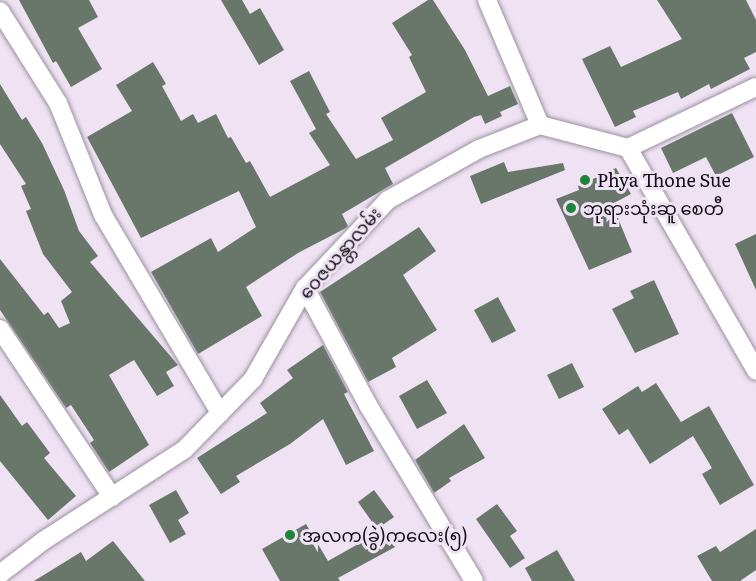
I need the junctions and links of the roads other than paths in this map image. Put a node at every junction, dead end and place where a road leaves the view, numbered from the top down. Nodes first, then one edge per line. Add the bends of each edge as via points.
1 (487, 0) edge
2 (0, 11) edge
3 (756, 87) edge
4 (540, 125) junction
5 (628, 148) junction
6 (305, 288) junction
7 (2, 335) edge
8 (756, 372) edge
9 (220, 413) junction
10 (112, 496) junction
11 (0, 574) edge
12 (474, 581) edge

1 - 4 street
2 - 9 street via 58,103 103,215
3 - 5 street
4 - 5 street
4 - 6 street, ဝေဇယန္တာလမ်း via 479,149 388,200
5 - 8 street
6 - 9 street, ဝေဇယန္တာလမ်း via 253,379
6 - 12 street via 368,405
7 - 10 street
9 - 10 street, ဝေဇယန္တာလမ်း via 185,448
10 - 11 street, ဝေဇယန္တာလမ်း

